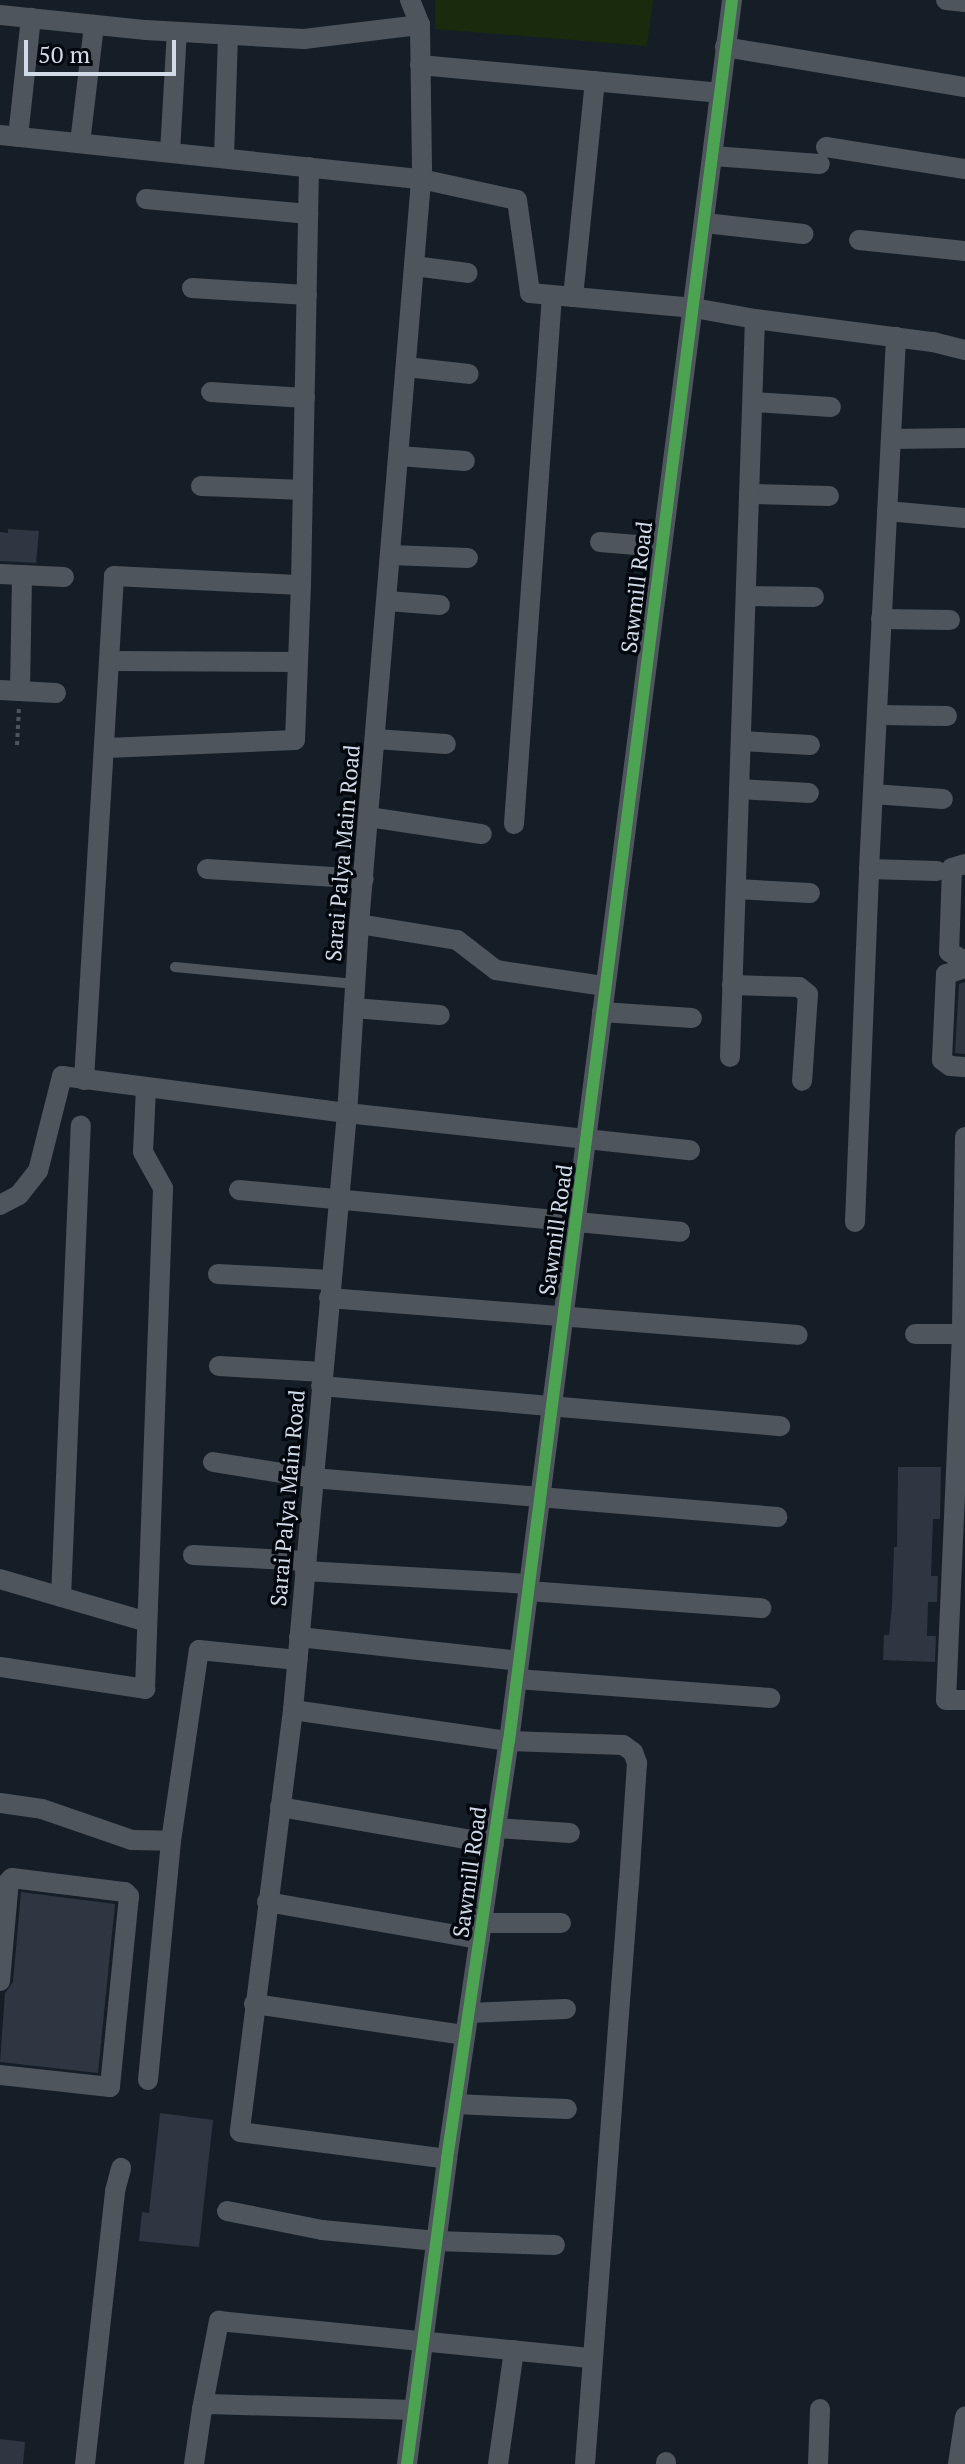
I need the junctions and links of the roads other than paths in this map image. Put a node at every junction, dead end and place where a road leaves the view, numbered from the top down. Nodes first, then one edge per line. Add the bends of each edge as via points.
1 (410, 0) edge
2 (732, 0) edge
3 (946, 0) edge
4 (965, 2) edge
5 (0, 15) edge
6 (31, 18) junction
7 (94, 25) junction
8 (420, 25) junction
9 (177, 32) junction
10 (228, 35) junction
11 (725, 47) junction
12 (420, 65) junction
13 (595, 81) junction
14 (965, 87) edge
15 (719, 93) junction
16 (9, 136) edge
17 (80, 143) junction
18 (170, 152) junction
19 (713, 156) junction
20 (224, 157) junction
21 (309, 167) junction
22 (965, 169) edge
23 (421, 179) junction
24 (146, 199) dead end
25 (308, 214) junction
26 (705, 223) junction
27 (803, 234) dead end
28 (859, 240) dead end
29 (965, 251) edge
30 (414, 266) junction
31 (468, 273) dead end
32 (192, 288) dead end
33 (307, 295) junction
34 (552, 295) junction
35 (573, 297) junction
36 (694, 308) junction
37 (755, 319) junction
38 (896, 337) junction
39 (965, 350) edge
40 (406, 367) junction
41 (469, 374) dead end
42 (211, 392) dead end
43 (305, 398) junction
44 (753, 402) junction
45 (831, 407) dead end
46 (965, 438) edge
47 (891, 439) junction
48 (399, 456) junction
49 (465, 461) dead end
50 (201, 486) dead end
51 (303, 490) junction
52 (749, 494) junction
53 (829, 496) dead end
54 (887, 511) junction
55 (965, 518) edge
56 (600, 542) dead end
57 (661, 547) junction
58 (391, 555) junction
59 (468, 558) dead end
60 (0, 574) edge
61 (22, 575) junction
62 (64, 577) dead end
63 (301, 585) junction
64 (746, 596) junction
65 (814, 597) dead end
66 (387, 601) junction
67 (440, 605) dead end
68 (881, 619) junction
69 (950, 620) dead end
70 (110, 661) junction
71 (298, 662) junction
72 (10, 690) edge
73 (56, 693) dead end
74 (877, 715) junction
75 (947, 716) dead end
76 (376, 739) junction
77 (741, 741) junction
78 (446, 744) dead end
79 (810, 745) dead end
80 (106, 748) junction
81 (739, 789) junction
82 (809, 793) dead end
83 (873, 794) junction
84 (943, 799) dead end
85 (369, 817) junction
86 (514, 824) dead end
87 (482, 834) dead end
88 (965, 864) edge
89 (207, 869) dead end
90 (869, 869) junction
91 (937, 871) dead end
92 (364, 879) junction
93 (736, 889) junction
94 (810, 893) dead end
95 (359, 924) junction
96 (965, 961) edge
97 (175, 967) dead end
98 (965, 968) edge
99 (355, 984) junction
100 (732, 985) junction
101 (605, 986) junction
102 (354, 1008) junction
103 (602, 1012) junction
104 (440, 1015) dead end
105 (692, 1018) dead end
106 (730, 1057) dead end
107 (965, 1067) edge
108 (84, 1080) junction
109 (802, 1081) dead end
110 (146, 1088) junction
111 (347, 1113) junction
112 (81, 1125) dead end
113 (965, 1137) edge
114 (588, 1138) junction
115 (690, 1150) dead end
116 (239, 1190) dead end
117 (339, 1201) junction
118 (0, 1205) edge
119 (855, 1222) dead end
120 (575, 1223) junction
121 (680, 1232) dead end
122 (218, 1274) dead end
123 (330, 1289) junction
124 (563, 1319) junction
125 (915, 1334) dead end
126 (963, 1334) edge
127 (798, 1335) dead end
128 (219, 1366) dead end
129 (322, 1379) junction
130 (552, 1408) junction
131 (780, 1426) dead end
132 (213, 1462) dead end
133 (313, 1478) junction
134 (540, 1499) junction
135 (777, 1517) dead end
136 (193, 1555) dead end
137 (305, 1566) junction
138 (0, 1579) edge
139 (529, 1588) junction
140 (61, 1597) junction
141 (761, 1608) dead end
142 (147, 1622) junction
143 (299, 1637) junction
144 (297, 1660) junction
145 (0, 1667) edge
146 (518, 1670) junction
147 (770, 1698) dead end
148 (965, 1700) edge
149 (293, 1710) junction
150 (509, 1741) junction
151 (0, 1803) edge
152 (280, 1807) junction
153 (570, 1833) dead end
154 (495, 1836) junction
155 (171, 1841) junction
156 (267, 1902) junction
157 (561, 1923) dead end
158 (481, 1931) junction
159 (0, 1981) edge
160 (254, 2004) junction
161 (566, 2009) dead end
162 (469, 2013) junction
163 (465, 2035) junction
164 (0, 2075) edge
165 (148, 2080) dead end
166 (455, 2104) junction
167 (567, 2109) dead end
168 (447, 2159) junction
169 (121, 2168) dead end
170 (227, 2211) dead end
171 (436, 2241) junction
172 (555, 2245) dead end
173 (423, 2341) junction
174 (514, 2350) junction
175 (592, 2358) junction
176 (202, 2409) junction
177 (820, 2409) dead end
178 (414, 2410) junction
179 (965, 2417) edge
180 (962, 2451) edge
181 (85, 2464) edge
182 (194, 2464) edge
183 (407, 2464) edge
184 (498, 2464) edge
185 (585, 2464) edge
186 (818, 2464) edge

1 - 8 street, Sarai Palya Main Road
2 - 11 street, Sawmill Road
3 - 4 street
5 - 6 street
6 - 7 street
6 - 16 street
7 - 9 street
7 - 17 street
8 - 10 street via 304,39
8 - 12 street, Sarai Palya Main Road
9 - 10 street
9 - 18 street
10 - 20 street
11 - 14 street
11 - 15 street, Sawmill Road
12 - 13 street
12 - 23 street, Sarai Palya Main Road
13 - 15 street
13 - 35 street
15 - 19 street, Sawmill Road
16 - 17 street
17 - 18 street
18 - 20 street
19 - 22 street via 823,156
19 - 26 street, Sawmill Road
20 - 21 street
21 - 23 street
21 - 25 street
23 - 30 street, Sarai Palya Main Road
23 - 34 street via 517,200 530,293
24 - 25 street
25 - 33 street
26 - 27 street
26 - 36 street, Sawmill Road
28 - 29 street
30 - 31 street
30 - 40 street, Sarai Palya Main Road
32 - 33 street
33 - 43 street
34 - 35 street
34 - 86 street
35 - 36 street
36 - 37 street
36 - 57 street, Sawmill Road
37 - 38 street
37 - 44 street
38 - 39 street
38 - 47 street
40 - 41 street
40 - 48 street, Sarai Palya Main Road
42 - 43 street
43 - 51 street
44 - 45 street
44 - 52 street
46 - 47 street
47 - 54 street
48 - 49 street
48 - 58 street, Sarai Palya Main Road
50 - 51 street
51 - 63 street
52 - 53 street
52 - 64 street
54 - 55 street
54 - 68 street
56 - 57 street
57 - 101 street, Sawmill Road
58 - 59 street
58 - 66 street, Sarai Palya Main Road
60 - 61 street
61 - 62 street
61 - 72 street
63 - 70 street via 114,576
63 - 71 street
64 - 65 street
64 - 77 street
66 - 67 street
66 - 76 street, Sarai Palya Main Road
68 - 69 street
68 - 74 street
70 - 71 street
70 - 80 street
71 - 80 street via 295,740
72 - 73 street
74 - 75 street
74 - 83 street
76 - 78 street
76 - 85 street, Sarai Palya Main Road
77 - 79 street
77 - 81 street
80 - 108 street
81 - 82 street
81 - 93 street
83 - 84 street
83 - 90 street
85 - 87 street
85 - 92 street, Sarai Palya Main Road
88 - 96 street via 952,868 949,952
89 - 92 street
90 - 91 street
90 - 119 street
92 - 95 street, Sarai Palya Main Road
93 - 94 street
93 - 100 street
95 - 99 street, Sarai Palya Main Road
95 - 101 street via 457,940 496,970
97 - 99 lane
98 - 107 street via 946,974 942,1060
99 - 102 street, Sarai Palya Main Road
100 - 106 street
100 - 109 street via 799,987 808,994
101 - 103 street, Sawmill Road
102 - 104 street
102 - 111 street, Sarai Palya Main Road
103 - 105 street
103 - 114 street, Sawmill Road
108 - 110 street
108 - 118 street via 62,1076 38,1171 19,1195
110 - 111 street
110 - 142 street via 143,1152 163,1188
111 - 114 street
111 - 117 street, Sarai Palya Main Road
112 - 140 street
113 - 126 street
114 - 115 street
114 - 120 street, Sawmill Road
116 - 117 street
117 - 120 street
117 - 123 street, Sarai Palya Main Road
120 - 121 street
120 - 124 street, Sawmill Road
122 - 123 street
123 - 124 street
123 - 129 street, Sarai Palya Main Road
124 - 127 street
124 - 130 street, Sawmill Road
125 - 126 street
126 - 148 street via 946,1700
128 - 129 street
129 - 130 street
129 - 133 street, Sarai Palya Main Road
130 - 131 street
130 - 134 street, Sawmill Road
132 - 133 street
133 - 134 street
133 - 137 street, Sarai Palya Main Road
134 - 135 street
134 - 139 street, Sawmill Road
136 - 137 street
137 - 139 street
137 - 143 street, Sarai Palya Main Road
138 - 140 street
139 - 141 street
139 - 146 street, Sawmill Road
140 - 142 street
142 - 145 street via 145,1689
143 - 144 street, Sarai Palya Main Road
143 - 146 street
144 - 149 street, Sarai Palya Main Road
144 - 155 street via 199,1650
146 - 147 street
146 - 150 street, Sawmill Road
149 - 150 street
149 - 152 street, Sarai Palya Main Road
150 - 154 street, Sawmill Road
150 - 175 street via 623,1745 637,1763
151 - 155 street via 42,1809 132,1840
152 - 154 street
152 - 156 street, Sarai Palya Main Road
153 - 154 street
154 - 158 street, Sawmill Road
155 - 165 street
156 - 158 street
156 - 160 street, Sarai Palya Main Road
157 - 158 street
158 - 162 street, Sawmill Road
159 - 164 street via 12,1878 129,1896 110,2087
160 - 163 street
160 - 168 street, Sarai Palya Main Road via 240,2132
161 - 162 street
162 - 163 street, Sawmill Road
163 - 166 street, Sawmill Road
166 - 167 street
166 - 168 street, Sawmill Road
168 - 171 street, Sawmill Road
169 - 181 street
170 - 171 street via 322,2230
171 - 172 street
171 - 173 street, Sawmill Road
173 - 174 street
173 - 176 street via 219,2321
173 - 178 street, Sawmill Road
174 - 175 street
174 - 184 street
175 - 185 street
176 - 178 street via 221,2403
176 - 182 street
177 - 186 street
178 - 183 street, Sawmill Road
179 - 180 street

